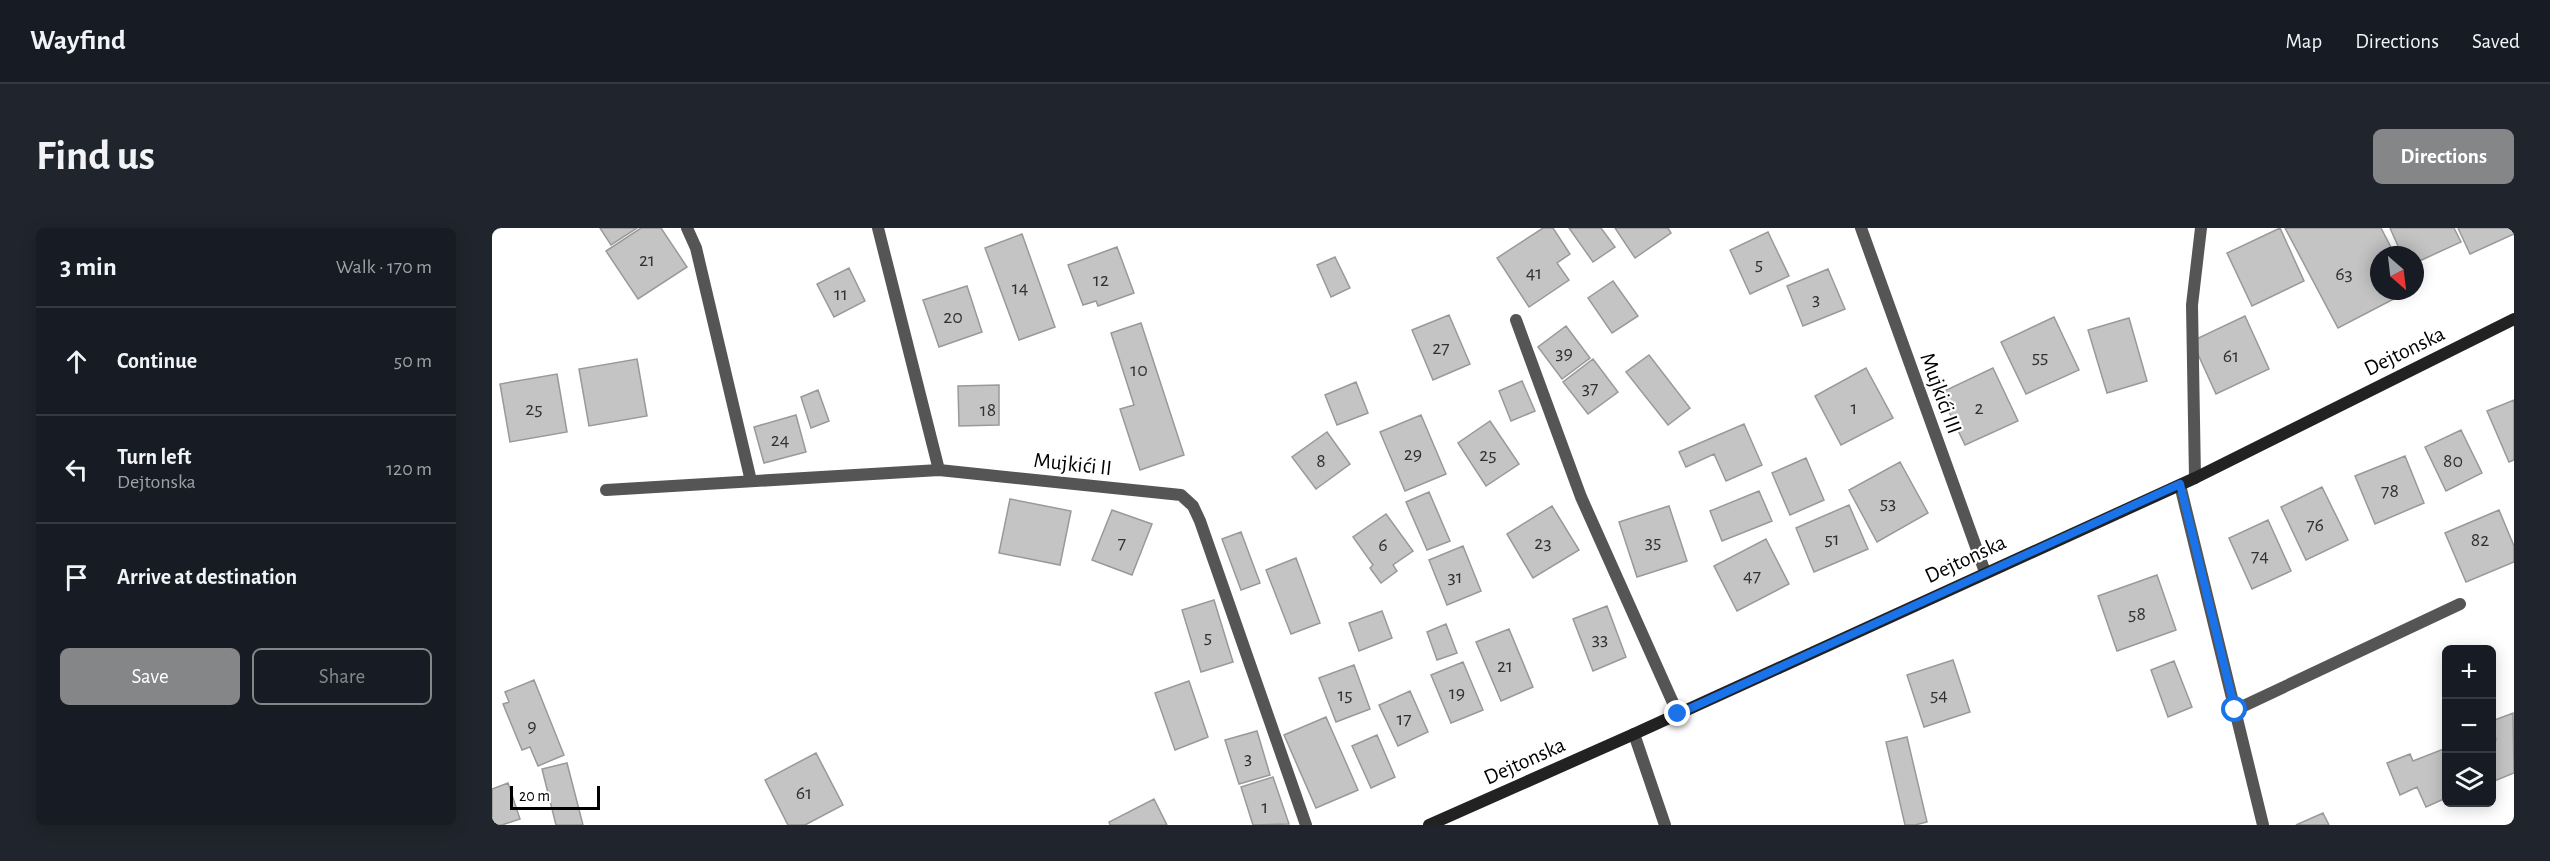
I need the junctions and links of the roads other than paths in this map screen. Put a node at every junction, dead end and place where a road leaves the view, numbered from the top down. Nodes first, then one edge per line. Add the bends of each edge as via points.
1 (687, 228) edge
2 (879, 228) edge
3 (1861, 228) edge
4 (2200, 228) edge
5 (2514, 319) edge
6 (1516, 320) dead end
7 (939, 470) junction
8 (2194, 478) junction
9 (751, 481) junction
10 (2180, 484) junction
11 (606, 490) dead end
12 (1984, 572) junction
13 (2460, 604) dead end
14 (2235, 710) junction
15 (1678, 714) junction
16 (1634, 734) junction
17 (1306, 825) edge
18 (1429, 825) edge
19 (1665, 825) edge
20 (2263, 825) edge

1 - 9 street via 696,248
2 - 7 street
3 - 12 street, Mujkići III
4 - 8 street via 2192,305
5 - 8 main road, Dejtonska
6 - 15 street via 1581,497
7 - 9 street, Mujkići II
7 - 17 street, Mujkići II via 1180,495 1193,506
8 - 10 main road, Dejtonska
9 - 11 street, Mujkići II
10 - 12 main road, Dejtonska
10 - 14 street
12 - 15 main road, Dejtonska
13 - 14 street
14 - 20 street
15 - 16 main road, Dejtonska
16 - 18 main road, Dejtonska
16 - 19 street

